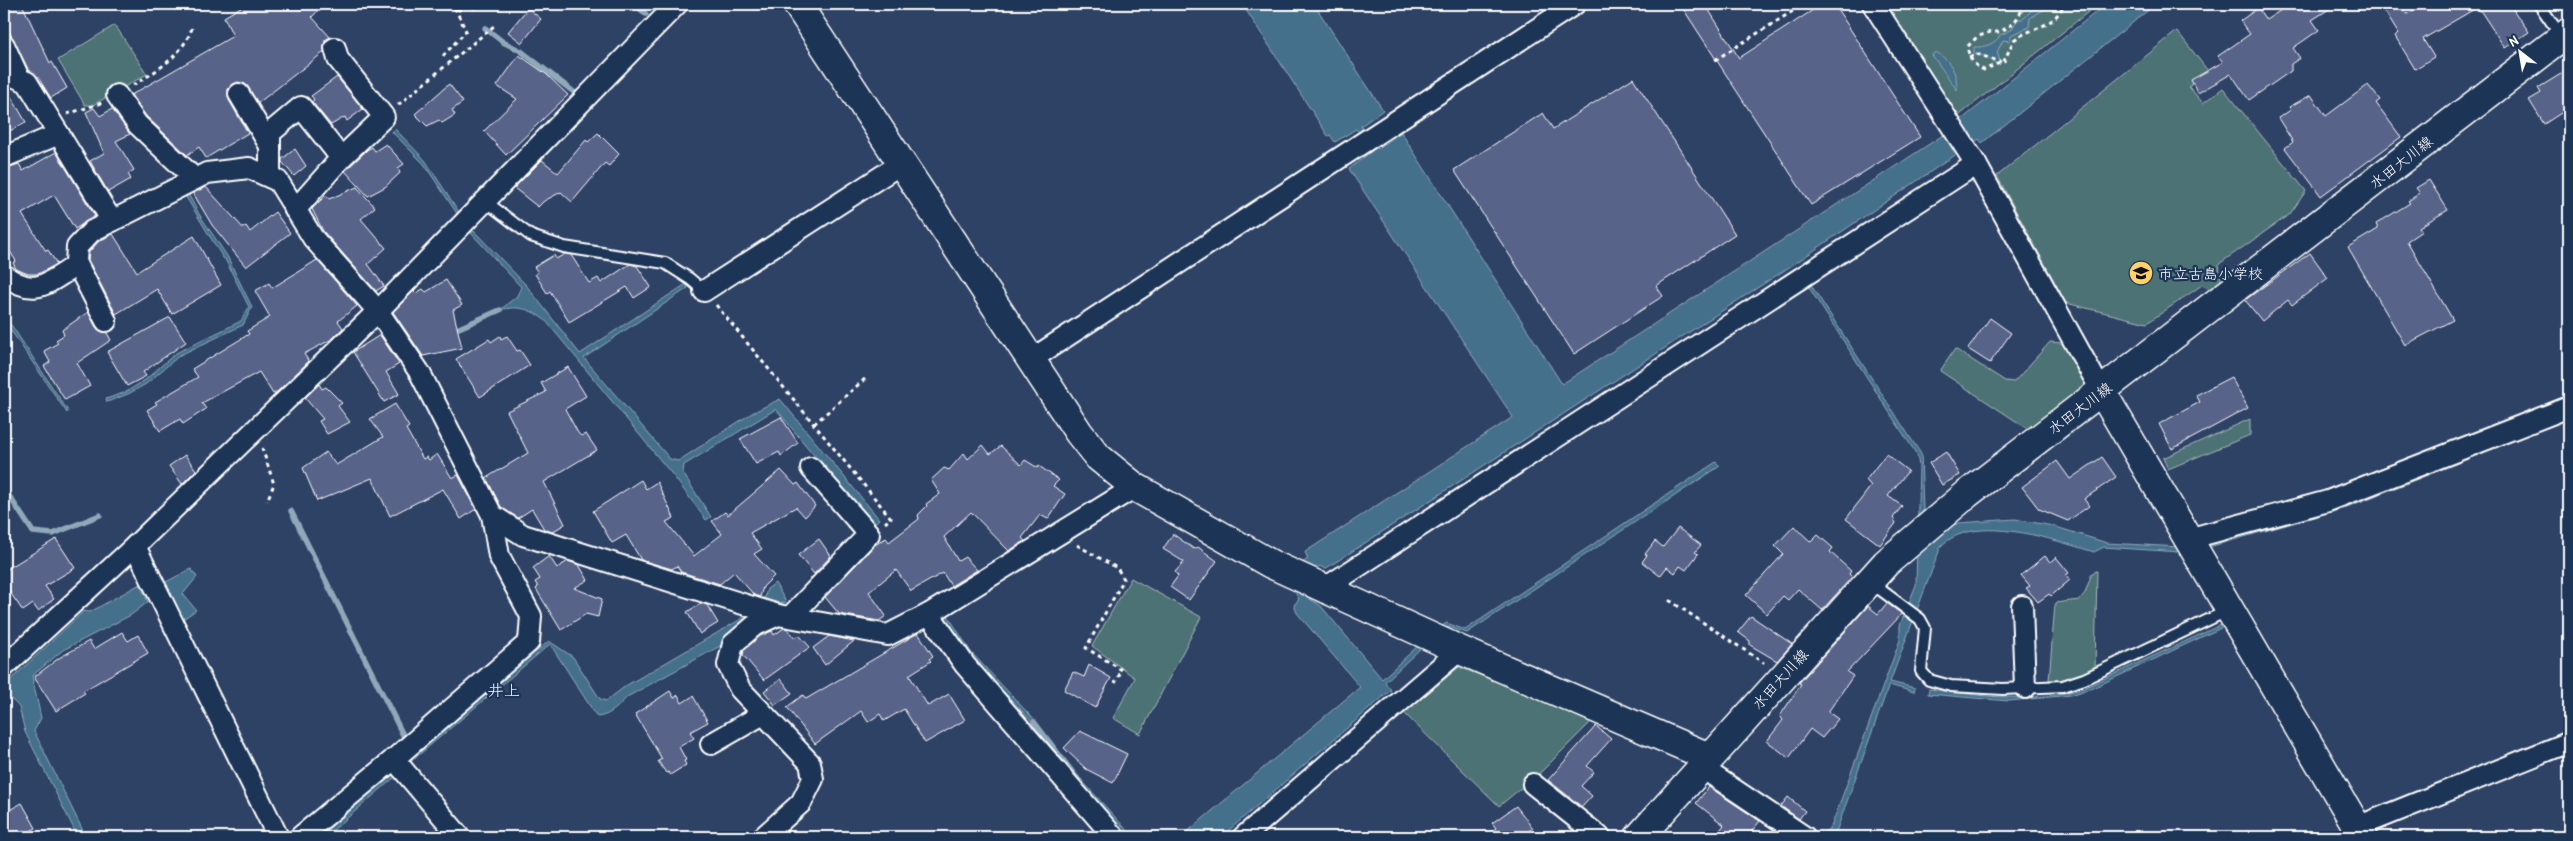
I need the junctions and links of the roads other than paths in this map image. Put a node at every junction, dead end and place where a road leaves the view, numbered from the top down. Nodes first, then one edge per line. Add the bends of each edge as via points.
1 (677, 4) edge
2 (798, 4) edge
3 (1575, 4) edge
4 (1873, 4) edge
5 (2539, 4) edge
6 (2566, 35) edge
7 (4, 45) edge
8 (335, 48) dead end
9 (11, 78) edge
10 (239, 94) dead end
11 (117, 95) dead end
12 (59, 134) junction
13 (270, 146) junction
14 (4, 157) edge
15 (341, 158) junction
16 (1974, 160) junction
17 (902, 163) junction
18 (270, 177) junction
19 (196, 179) junction
20 (485, 200) junction
21 (295, 210) junction
22 (112, 222) junction
23 (78, 265) junction
24 (4, 275) edge
25 (704, 291) joint
26 (378, 311) junction
27 (106, 321) dead end
28 (1032, 360) junction
29 (2102, 392) junction
30 (2569, 408) edge
31 (811, 468) dead end
32 (1135, 487) junction
33 (492, 515) junction
34 (2188, 539) junction
35 (135, 546) junction
36 (1869, 581) junction
37 (1322, 586) junction
38 (2022, 606) dead end
39 (2230, 610) junction
40 (929, 614) junction
41 (784, 616) junction
42 (1460, 650) junction
43 (4, 667) edge
44 (2025, 688) junction
45 (763, 714) junction
46 (2569, 742) edge
47 (711, 744) dead end
48 (394, 760) junction
49 (1706, 760) junction
50 (1533, 784) dead end
51 (2360, 832) edge
52 (278, 837) edge
53 (300, 837) edge
54 (460, 837) edge
55 (763, 837) edge
56 (1114, 837) edge
57 (1243, 837) edge
58 (1600, 837) edge
59 (1639, 837) edge
60 (1805, 837) edge

1 - 20 street
2 - 17 street
3 - 28 street
4 - 16 street
5 - 6 lane
6 - 29 street, 水田大川線
7 - 9 street
8 - 15 street via 338,59 384,117
9 - 12 street via 27,82
10 - 13 street
11 - 19 street via 136,124
12 - 14 street
12 - 22 street
13 - 15 street via 270,133 301,107
13 - 18 street
15 - 21 street
16 - 29 street
16 - 37 street
17 - 25 street
17 - 28 street
18 - 19 street via 249,168 208,173
18 - 21 street via 278,181
19 - 22 street
20 - 25 lane via 530,236 564,247 665,263
20 - 26 street
21 - 26 street via 313,238
22 - 23 street via 92,231 77,247
23 - 24 street via 39,288 17,285
23 - 27 street
26 - 33 street via 420,373
26 - 35 street
28 - 32 street via 1078,433 1098,457
29 - 34 street
29 - 36 street, 水田大川線 via 1966,494
30 - 34 street via 2328,501
31 - 41 street via 870,534
32 - 37 street via 1271,564
32 - 40 street
33 - 41 street via 523,536
33 - 48 street via 499,556 531,616 529,642
34 - 39 street
35 - 43 street
35 - 52 street
36 - 44 lane via 1920,619 1925,628 1922,671 1929,680 1950,686
36 - 49 street, 水田大川線
37 - 42 street
38 - 44 street
39 - 44 lane via 2084,680 2063,686
39 - 51 street
40 - 41 street via 888,635
40 - 56 street via 965,665
41 - 45 street via 754,626 733,644 728,665 740,689
42 - 49 street
42 - 57 street
45 - 47 street
45 - 55 street via 810,764 813,779 801,804
46 - 51 street
48 - 53 street
48 - 54 street
49 - 59 street, 水田大川線
49 - 60 street via 1714,776
50 - 58 street

